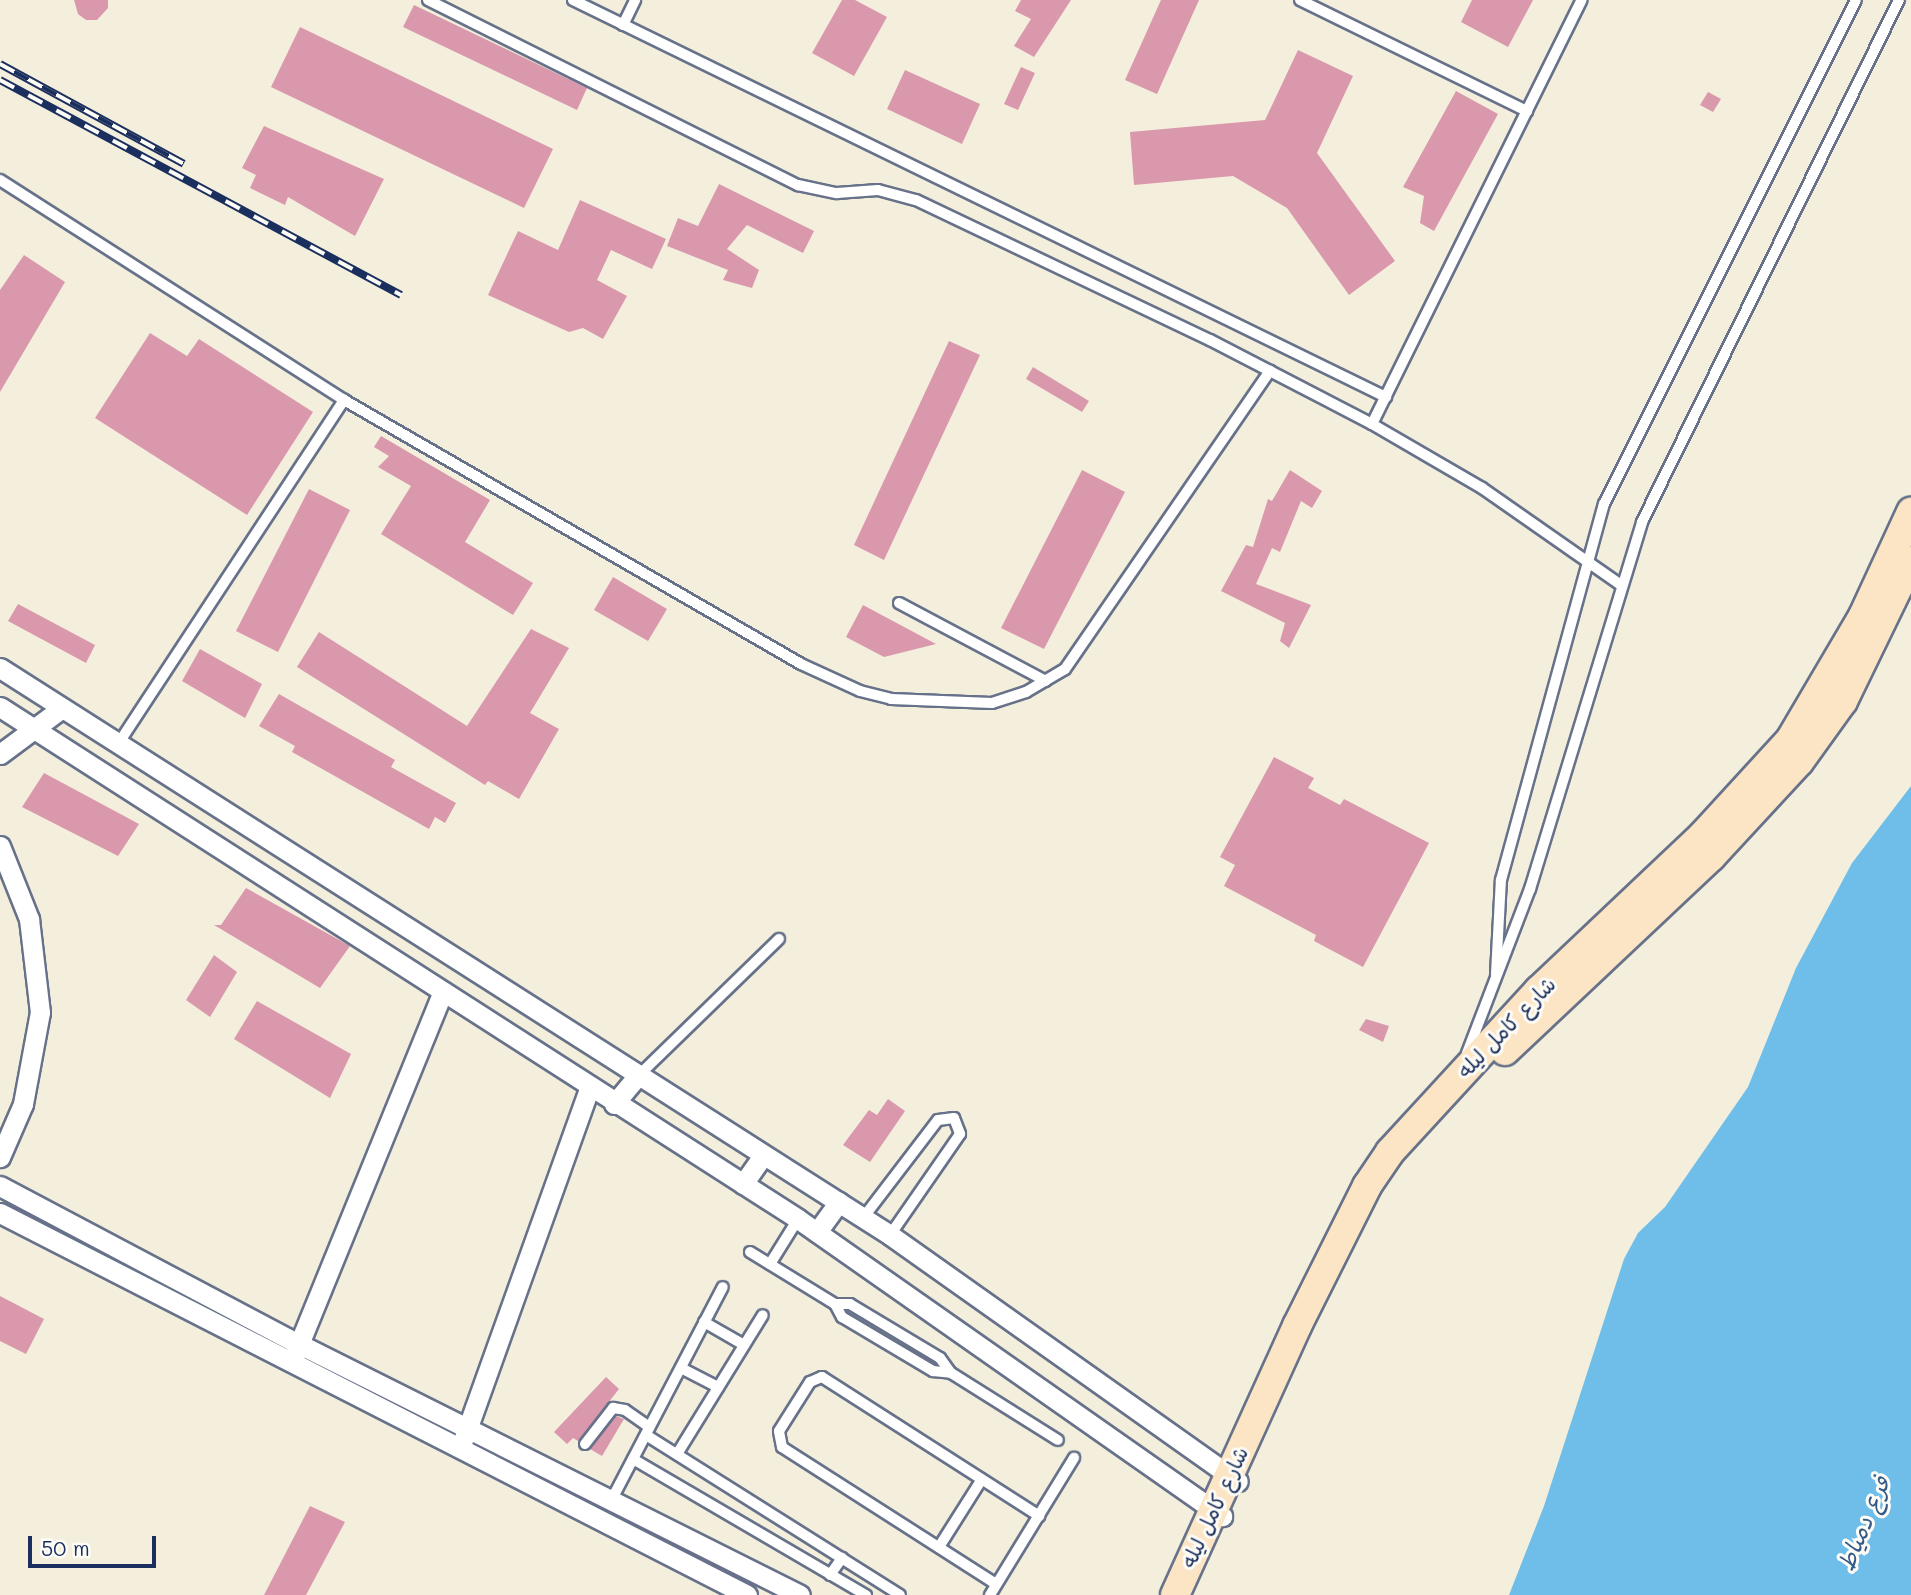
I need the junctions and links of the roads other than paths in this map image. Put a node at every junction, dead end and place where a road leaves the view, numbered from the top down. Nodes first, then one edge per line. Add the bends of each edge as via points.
1 (428, 0) edge
2 (573, 0) edge
3 (635, 0) edge
4 (1300, 0) edge
5 (1582, 0) edge
6 (1856, 0) edge
7 (1899, 0) edge
8 (623, 25) junction
9 (1527, 111) junction
10 (0, 180) edge
11 (1270, 371) junction
12 (1386, 397) junction
13 (344, 400) junction
14 (1372, 424) junction
15 (1911, 512) edge
16 (1911, 561) edge
17 (1586, 562) junction
18 (1621, 585) junction
19 (899, 603) dead end
20 (0, 668) edge
21 (1046, 681) junction
22 (33, 688) junction
23 (62, 708) junction
24 (2, 710) edge
25 (37, 730) junction
26 (118, 744) junction
27 (0, 754) edge
28 (99, 771) junction
29 (250, 828) junction
30 (0, 846) edge
31 (233, 855) junction
32 (395, 920) junction
33 (779, 939) dead end
34 (376, 948) junction
35 (449, 956) junction
36 (468, 968) junction
37 (1496, 982) junction
38 (441, 991) junction
39 (1458, 1076) junction
40 (636, 1077) junction
41 (589, 1088) junction
42 (614, 1104) junction
43 (1440, 1113) junction
44 (763, 1155) junction
45 (0, 1157) edge
46 (743, 1184) junction
47 (0, 1186) edge
48 (839, 1202) junction
49 (0, 1213) edge
50 (863, 1218) junction
51 (799, 1219) junction
52 (817, 1232) junction
53 (890, 1235) junction
54 (750, 1252) dead end
55 (770, 1264) junction
56 (723, 1287) dead end
57 (763, 1315) dead end
58 (704, 1322) junction
59 (299, 1344) junction
60 (744, 1345) junction
61 (290, 1364) junction
62 (681, 1368) junction
63 (718, 1388) junction
64 (437, 1412) junction
65 (468, 1427) junction
66 (648, 1431) junction
67 (427, 1432) junction
68 (1058, 1440) dead end
69 (585, 1444) dead end
70 (460, 1449) junction
71 (677, 1454) junction
72 (1074, 1458) dead end
73 (633, 1459) junction
74 (1234, 1478) junction
75 (982, 1479) junction
76 (612, 1499) junction
77 (1217, 1513) junction
78 (1039, 1516) junction
79 (602, 1521) junction
80 (939, 1547) junction
81 (842, 1558) junction
82 (830, 1575) junction
83 (996, 1584) junction
84 (747, 1595) edge
85 (800, 1595) edge
86 (866, 1595) edge
87 (900, 1595) edge
88 (990, 1595) edge
89 (1175, 1595) edge
90 (1187, 1595) edge

1 - 11 lane via 798,185 837,193 877,190 916,200
2 - 8 lane
3 - 8 lane
4 - 9 lane
5 - 9 lane
6 - 17 lane via 1612,485
7 - 18 lane via 1651,500
8 - 12 lane
9 - 12 lane
10 - 13 lane
11 - 14 lane
11 - 21 lane via 1077,656
12 - 14 lane
13 - 21 lane via 830,679 891,699 956,705 992,703
13 - 26 lane
14 - 17 lane via 1482,488
15 - 39 street, شارع كامل ليله via 1863,616 1790,740 1703,835 1539,990
16 - 43 street, شارع كامل ليله via 1843,701 1799,762 1702,866
17 - 18 lane
17 - 37 lane via 1502,880
18 - 37 lane via 1530,889
19 - 21 lane
20 - 22 street
22 - 23 street
22 - 24 street
23 - 25 street
23 - 26 street
24 - 25 street
25 - 27 street
25 - 28 street
26 - 28 street
26 - 29 street
28 - 31 street
29 - 31 street
29 - 32 street
30 - 45 street via 29,919 40,1012 26,1094
31 - 34 street
32 - 34 street
32 - 35 street
33 - 40 lane
34 - 38 street
35 - 36 street
35 - 38 street
36 - 38 street
36 - 40 street
37 - 39 lane
38 - 41 street
38 - 59 street
39 - 43 street
39 - 74 street, شارع كامل ليله via 1390,1152 1367,1186 1297,1325
40 - 42 street
40 - 44 street
41 - 42 street
41 - 65 street
42 - 46 street
43 - 74 street, شارع كامل ليله via 1387,1178
44 - 46 street
44 - 48 street
46 - 51 street
47 - 59 street
48 - 50 street
48 - 52 street
49 - 61 street
50 - 53 street
50 - 53 lane via 938,1120 954,1118 960,1134
51 - 52 street
51 - 55 lane
52 - 77 street
53 - 74 street
54 - 55 lane
55 - 68 lane via 835,1304 850,1304 940,1358 951,1373
56 - 58 lane
57 - 60 lane
58 - 60 lane
58 - 62 lane
59 - 61 street
59 - 64 street
60 - 63 lane
61 - 67 street
62 - 63 lane
62 - 66 lane
63 - 71 lane
64 - 65 street
64 - 67 street
65 - 70 street
65 - 76 street
66 - 69 lane via 625,1410 613,1408
66 - 71 lane
66 - 73 lane
67 - 70 street
70 - 79 street
71 - 81 lane
72 - 78 lane
73 - 76 lane
73 - 82 lane
74 - 77 street, شارع كامل ليله
75 - 78 lane
75 - 80 lane
75 - 80 lane via 821,1377 810,1382 779,1432 782,1447
76 - 79 street
76 - 85 street
77 - 89 street, شارع كامل ليله
77 - 90 street, شارع كامل ليله
78 - 83 lane
79 - 84 street
80 - 83 lane
81 - 82 lane
81 - 87 lane
82 - 86 lane
83 - 88 lane

